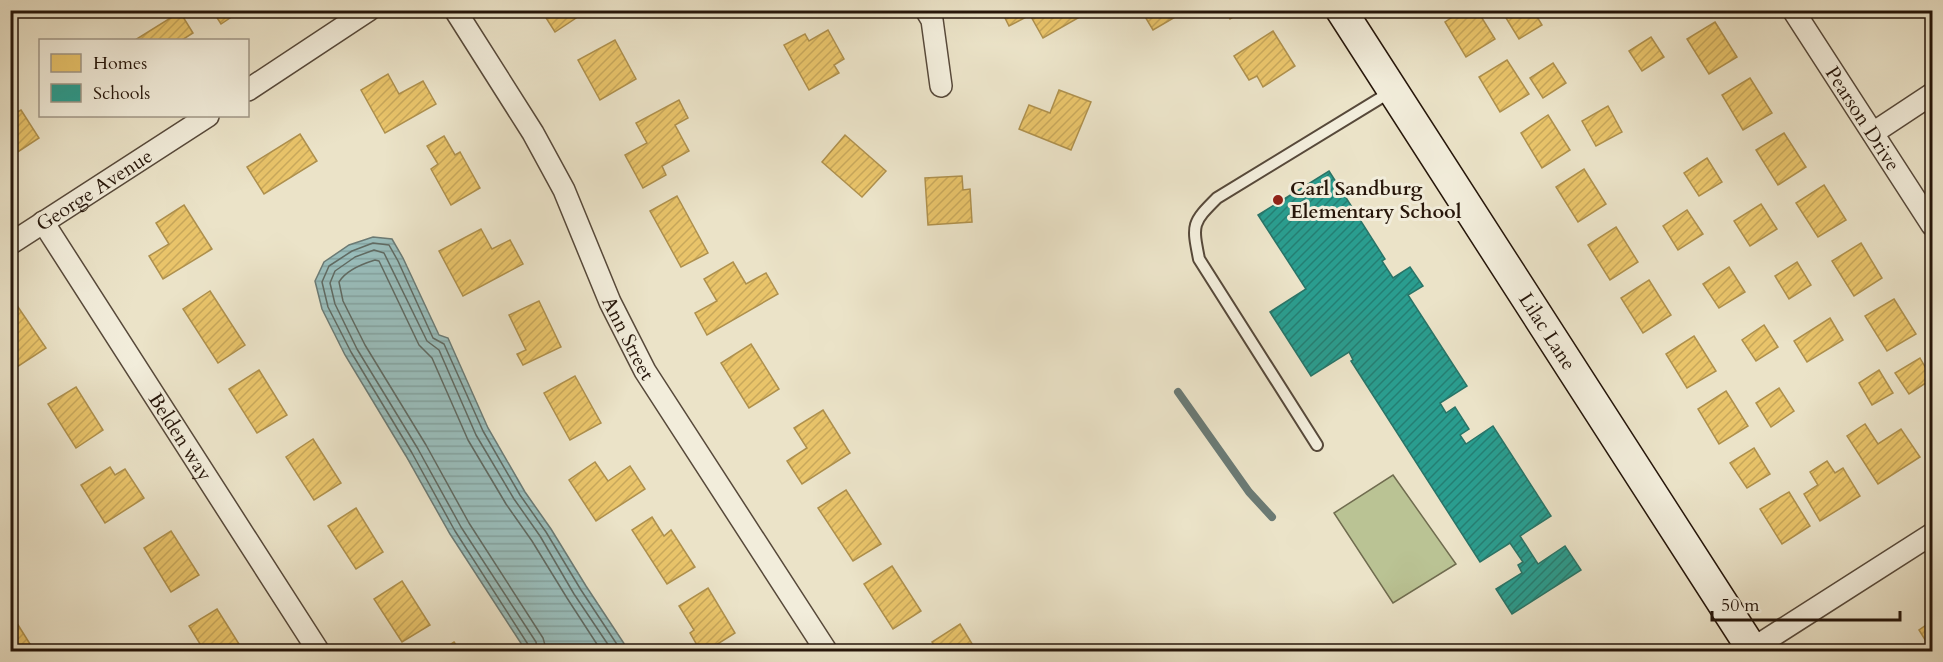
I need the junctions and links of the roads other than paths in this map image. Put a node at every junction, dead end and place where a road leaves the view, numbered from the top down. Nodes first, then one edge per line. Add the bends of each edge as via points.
1 (369, 10) edge
2 (455, 10) edge
3 (926, 10) edge
4 (1341, 10) edge
5 (1793, 10) edge
6 (940, 86) dead end
7 (249, 89) edge
8 (1392, 90) junction
9 (1932, 94) edge
10 (206, 117) edge
11 (1873, 133) junction
12 (43, 222) junction
13 (1932, 225) edge
14 (10, 244) edge
15 (1317, 445) dead end
16 (1932, 534) edge
17 (1753, 650) edge
18 (319, 651) edge
19 (826, 651) edge

1 - 7 street
2 - 19 street, Ann Street via 533,133 564,190 610,302 645,371
3 - 6 street via 932,20
4 - 8 street, Lilac Lane
5 - 11 street, Pearson Drive
8 - 15 lane via 1217,198 1197,218 1194,234 1199,259
8 - 17 street, Lilac Lane
9 - 11 street
10 - 12 street, George Avenue
11 - 13 street, Pearson Drive
12 - 14 street, George Avenue
12 - 18 street, Belden way
16 - 17 street

